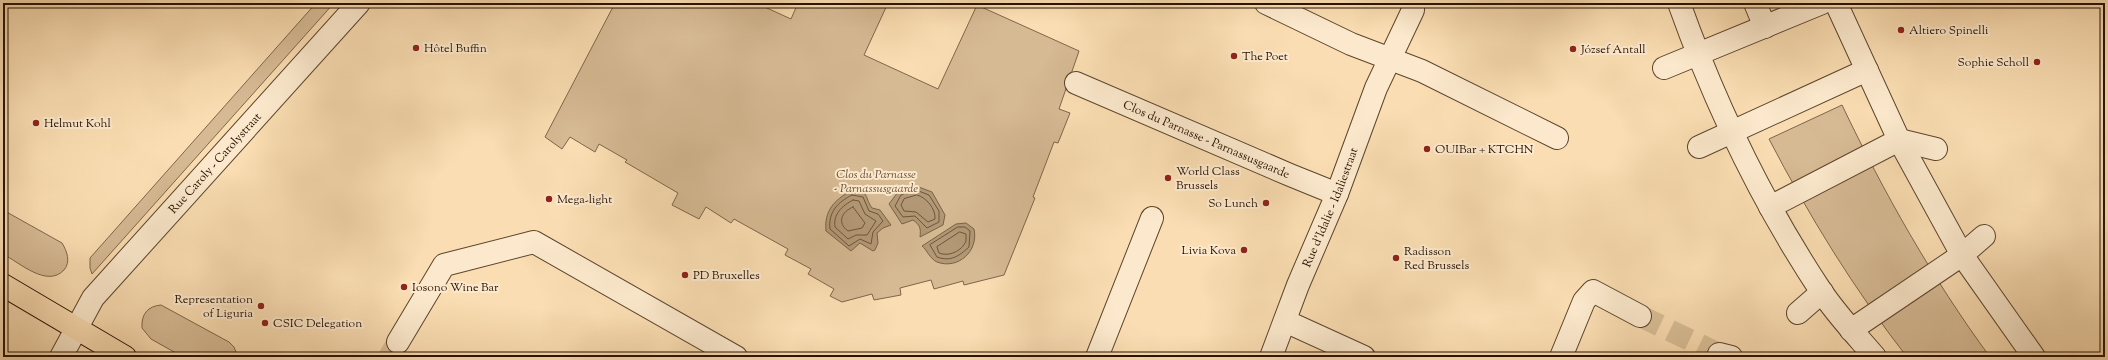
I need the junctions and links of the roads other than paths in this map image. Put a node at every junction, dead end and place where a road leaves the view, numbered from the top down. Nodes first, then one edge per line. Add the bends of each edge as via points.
1 (359, 3) edge
2 (1266, 3) edge
3 (1413, 3) edge
4 (1680, 3) edge
5 (1755, 3) edge
6 (1822, 3) edge
7 (1836, 3) edge
8 (1765, 27) junction
9 (1699, 54) junction
10 (1390, 58) junction
11 (1664, 68) dead end
12 (1867, 70) junction
13 (1076, 83) dead end
14 (1732, 131) junction
15 (1557, 138) dead end
16 (1899, 140) junction
17 (1699, 147) dead end
18 (1936, 148) dead end
19 (1337, 194) junction
20 (1770, 207) junction
21 (1152, 218) dead end
22 (1984, 236) dead end
23 (1962, 255) junction
24 (3, 285) edge
25 (1822, 292) junction
26 (1798, 313) dead end
27 (1640, 316) tunnel mouth
28 (1284, 321) junction
29 (77, 328) junction
30 (1851, 330) junction
31 (398, 342) tunnel mouth
32 (61, 357) edge
33 (125, 357) edge
34 (736, 357) edge
35 (1096, 357) edge
36 (1271, 357) edge
37 (1364, 357) edge
38 (1561, 357) edge
39 (1875, 357) edge
40 (2034, 357) edge

1 - 29 street, Rue Caroly - Carolystraat via 93,298
2 - 10 street via 1352,44
3 - 10 street, Rue d'Idalie - Idaliestraat via 1413,10
4 - 9 street
5 - 8 street
6 - 8 street
7 - 12 street
8 - 9 street
9 - 11 street
9 - 14 street
10 - 15 street via 1422,71
10 - 19 street, Rue d'Idalie - Idaliestraat
12 - 14 street
12 - 16 street
13 - 19 street, Clos du Parnasse - Parnassusgaarde
14 - 17 street
14 - 20 street
16 - 18 street
16 - 20 street
16 - 23 street
19 - 28 street, Rue d'Idalie - Idaliestraat
20 - 25 street
21 - 35 street
22 - 23 street
23 - 30 street
23 - 40 street
24 - 29 main road
25 - 26 street
25 - 30 street
27 - 38 street via 1593,291 1584,301
28 - 36 street, Rue d'Idalie - Idaliestraat
28 - 37 street
29 - 32 street, Rue Caroly - Carolystraat
29 - 33 main road
30 - 39 street
31 - 34 street via 444,265 534,242

